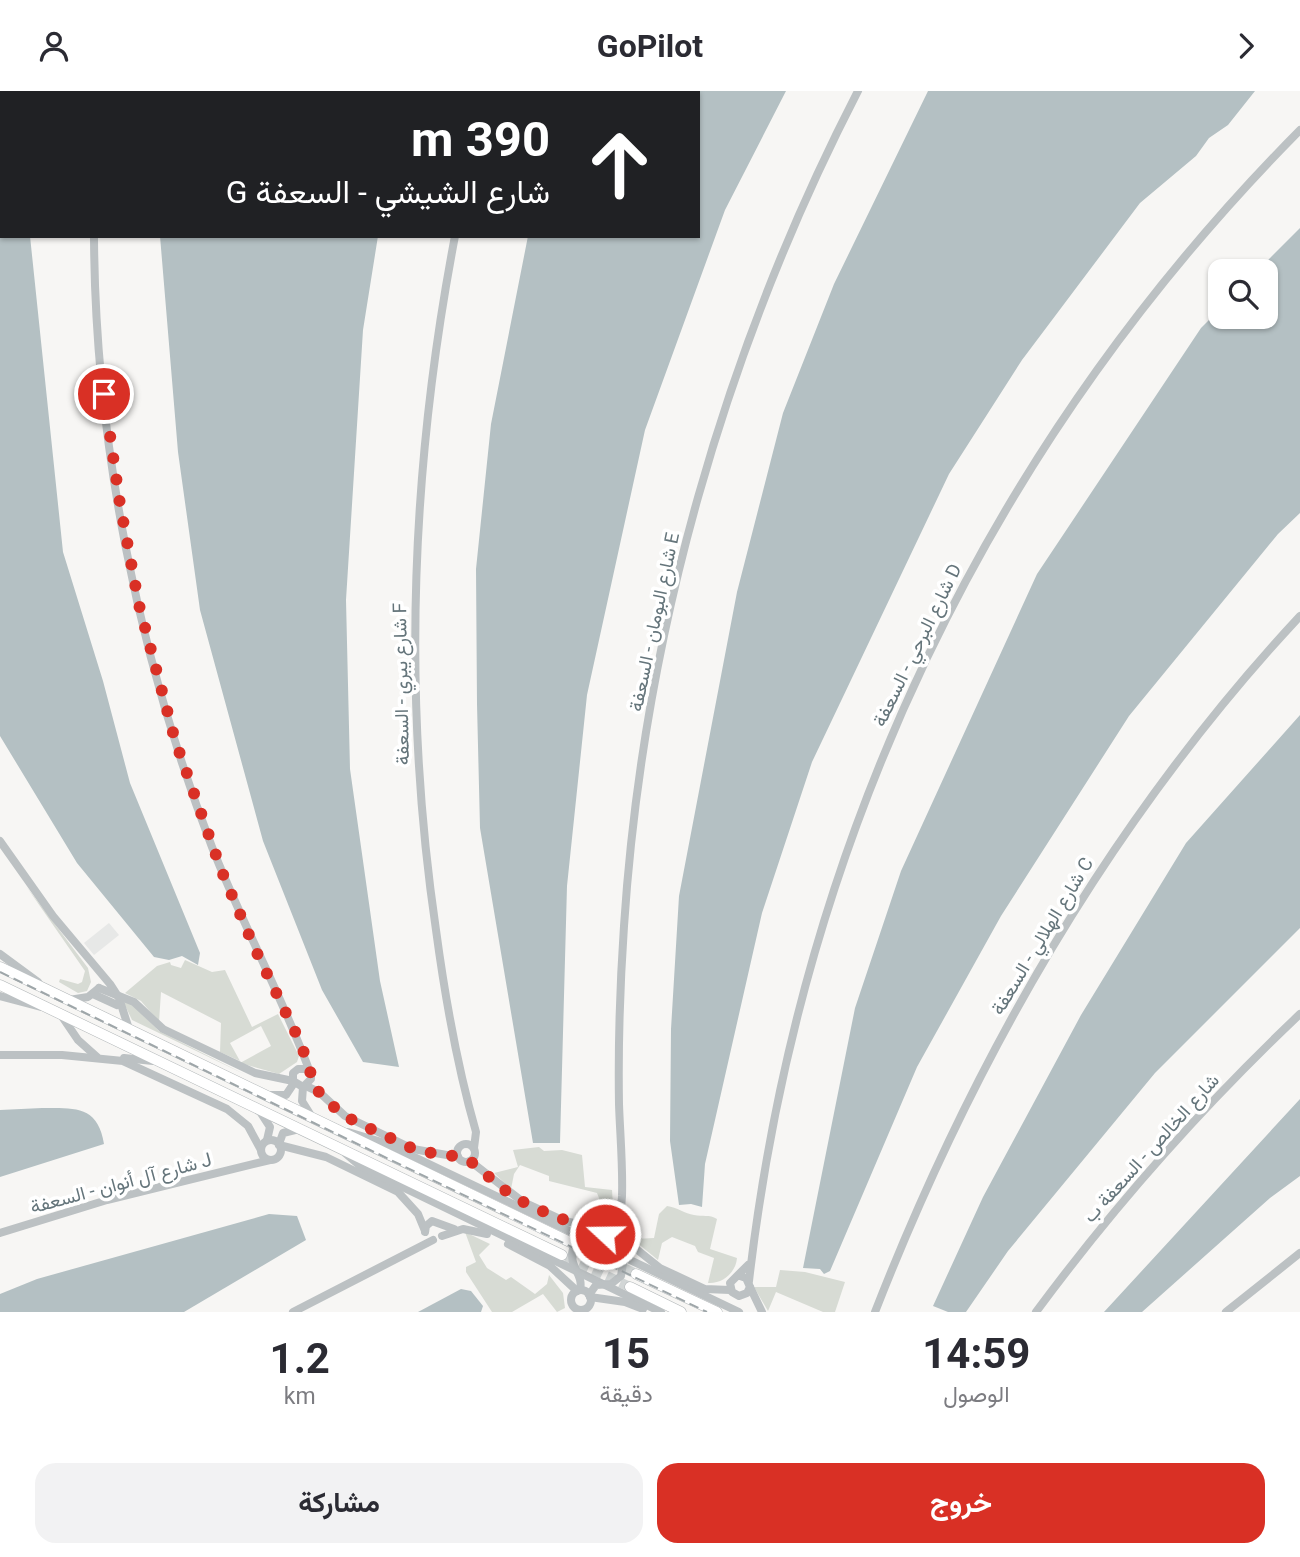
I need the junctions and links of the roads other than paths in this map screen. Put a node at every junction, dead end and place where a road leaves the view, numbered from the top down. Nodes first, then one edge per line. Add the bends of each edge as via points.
1 (858, 91) edge
2 (1300, 130) edge
3 (94, 238) edge
4 (455, 238) edge
5 (1300, 616) edge
6 (0, 841) edge
7 (0, 954) edge
8 (0, 967) edge
9 (94, 969) junction
10 (0, 985) edge
11 (45, 989) junction
12 (96, 991) junction
13 (116, 994) junction
14 (0, 996) edge
15 (69, 1000) junction
16 (117, 1005) junction
17 (57, 1011) junction
18 (1300, 1014) edge
19 (126, 1028) junction
20 (75, 1035) junction
21 (304, 1054) junction
22 (0, 1055) edge
23 (62, 1055) junction
24 (97, 1057) junction
25 (114, 1058) junction
26 (159, 1062) junction
27 (297, 1070) junction
28 (311, 1075) junction
29 (274, 1076) junction
30 (293, 1082) junction
31 (305, 1086) junction
32 (319, 1092) junction
33 (267, 1095) junction
34 (259, 1110) junction
35 (312, 1117) junction
36 (299, 1129) junction
37 (341, 1131) junction
38 (253, 1133) junction
39 (266, 1141) junction
40 (279, 1145) junction
41 (341, 1148) junction
42 (297, 1150) junction
43 (261, 1151) junction
44 (466, 1154) junction
45 (279, 1155) junction
46 (270, 1160) junction
47 (250, 1164) junction
48 (445, 1171) junction
49 (476, 1186) junction
50 (622, 1190) junction
51 (429, 1201) junction
52 (449, 1210) junction
53 (608, 1225) junction
54 (427, 1227) junction
55 (442, 1229) junction
56 (622, 1231) junction
57 (0, 1233) edge
58 (433, 1240) junction
59 (570, 1242) tunnel mouth
60 (593, 1242) junction
61 (415, 1249) junction
62 (1300, 1253) edge
63 (562, 1255) tunnel mouth
64 (619, 1255) junction
65 (749, 1263) junction
66 (576, 1271) junction
67 (636, 1274) tunnel mouth
68 (602, 1284) junction
69 (630, 1287) tunnel mouth
70 (740, 1289) junction
71 (580, 1301) edge
72 (718, 1308) edge
73 (760, 1308) edge
74 (293, 1312) edge
75 (649, 1312) edge
76 (661, 1312) edge
77 (681, 1312) edge
78 (741, 1312) edge
79 (875, 1312) edge
80 (1036, 1312) edge
81 (1226, 1312) edge

1 - 50 street, شارع البومان - السعفة E via 791,233 742,358 701,485 669,615 644,746 626,901 619,1057
2 - 65 street, شارع البرحي - السعفة D via 1196,242 1102,361 1018,487 927,654 867,793 818,936 780,1082
3 - 21 street via 108,431 126,541 155,668 212,846
4 - 44 street, شارع يبري - السعفة F via 423,454 415,699 432,905 474,1128
5 - 79 street, شارع الهلالي - السعفة C via 1174,766 1048,952 957,1120
6 - 9 street
7 - 11 street
8 - 11 main road
9 - 12 street
9 - 13 street
10 - 17 main road
11 - 15 main road
12 - 13 street
12 - 15 street
12 - 16 street
13 - 16 street
13 - 19 street
13 - 29 street via 139,1005 163,1029 254,1073
14 - 17 street
15 - 19 main road
16 - 19 street
17 - 20 street
17 - 26 main road
18 - 80 street, شارع الخالص - السعفة ب via 1163,1156
19 - 33 main road
20 - 23 street via 72,1047
20 - 24 street
21 - 27 street
21 - 28 street
22 - 23 street
23 - 24 street
24 - 25 street
25 - 26 street
25 - 38 street via 227,1109
26 - 34 main road
27 - 28 street
27 - 29 street
27 - 30 street
28 - 31 street
28 - 32 street
29 - 30 street
30 - 31 street
30 - 33 street via 286,1095
31 - 32 street
31 - 35 street via 302,1101
32 - 44 street via 350,1119 418,1151
33 - 35 main road
34 - 36 main road
34 - 39 street via 271,1128
35 - 37 main road
36 - 40 street via 283,1133
36 - 41 main road
37 - 48 street via 377,1140
37 - 59 main road
38 - 39 street
38 - 43 street
39 - 40 street
39 - 43 street
40 - 42 street
40 - 45 street
41 - 51 street via 364,1168
41 - 63 main road
42 - 45 street, شارع آل أنوان - السعفة J
42 - 54 street via 326,1157 394,1190
43 - 46 street
43 - 47 street
44 - 48 street via 454,1169
44 - 49 street via 466,1174
44 - 53 street via 503,1190 523,1202 564,1221
45 - 46 street, شارع آل أنوان - السعفة J
46 - 47 street, شارع آل أنوان - السعفة J
47 - 57 street, شارع آل أنوان - السعفة J
48 - 49 street
49 - 60 street
50 - 53 street, شارع البومان - السعفة E via 621,1209
50 - 56 street, شارع البومان - السعفة E
51 - 52 street
51 - 54 street via 434,1209
52 - 55 street
52 - 66 street
53 - 56 street
53 - 56 street via 612,1237
53 - 60 street via 600,1240
54 - 55 street
54 - 58 street
54 - 61 street
55 - 58 street
55 - 71 street via 477,1230 550,1266
56 - 64 street, شارع البومان - السعفة E via 615,1247
56 - 70 street via 655,1265 713,1290
58 - 61 street
60 - 64 street
60 - 66 street via 573,1249
61 - 74 street
62 - 81 street
64 - 68 street via 624,1267 621,1276
64 - 72 street
65 - 70 street, شارع البرحي - السعفة D
65 - 70 street, شارع البرحي - السعفة D via 740,1276
66 - 68 street
66 - 71 street via 581,1280
67 - 72 main road
68 - 71 street via 593,1286
68 - 76 street
69 - 77 main road
70 - 72 street
70 - 73 street
70 - 78 street, شارع البرحي - السعفة D
71 - 75 street via 607,1300
72 - 78 street

